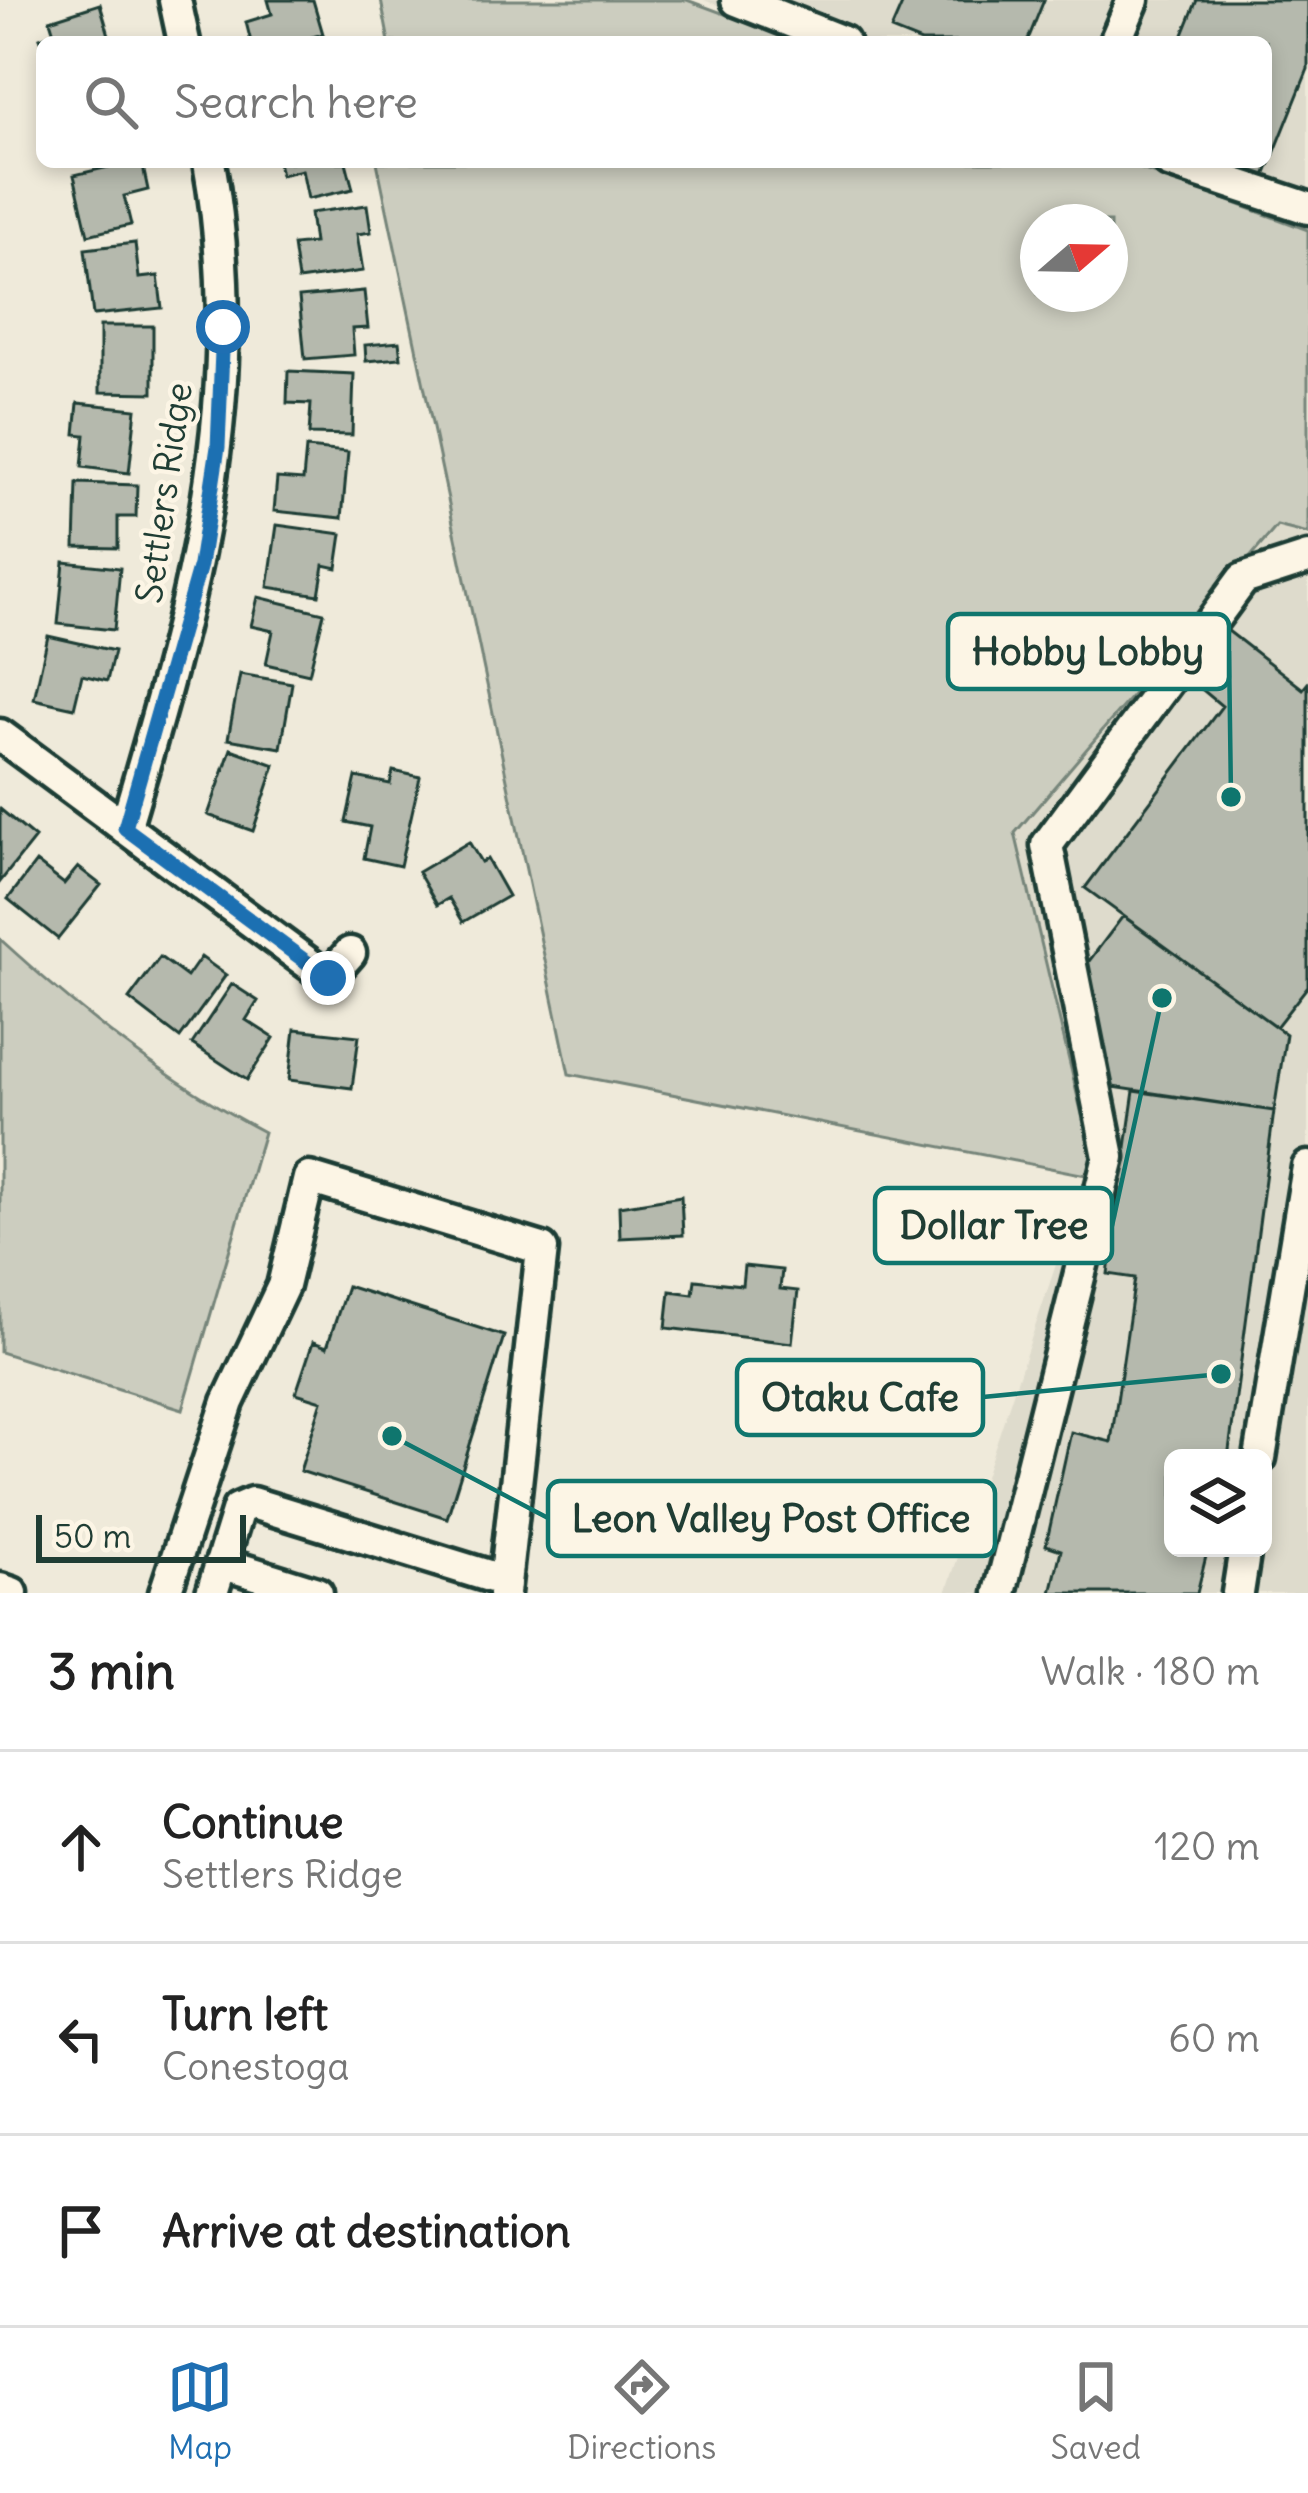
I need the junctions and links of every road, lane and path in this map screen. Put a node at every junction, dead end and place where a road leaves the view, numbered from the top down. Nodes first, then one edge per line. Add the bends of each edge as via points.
1 (175, 0) edge
2 (737, 0) edge
3 (1133, 0) edge
4 (815, 14) edge
5 (183, 36) edge
6 (837, 36) edge
7 (1118, 36) edge
8 (209, 168) edge
9 (1187, 168) edge
10 (1308, 208) edge
11 (1308, 558) edge
12 (0, 735) edge
13 (125, 828) junction
14 (350, 953) dead end
15 (1308, 1167) edge
16 (1261, 1449) edge
17 (1244, 1557) edge
18 (221, 1562) junction
19 (505, 1587) edge
20 (0, 1589) edge
21 (12, 1593) edge
22 (165, 1593) edge
23 (212, 1593) edge
24 (316, 1593) edge
25 (1000, 1593) edge
26 (1238, 1593) edge

1 - 5 street
2 - 4 street
3 - 7 street
4 - 6 street
8 - 13 street, Settlers Ridge via 223,327 218,447 200,565
9 - 10 street
11 - 25 street via 1243,579 1047,845 1109,1157
12 - 13 street
13 - 14 street via 328,978
15 - 16 street
17 - 26 street
18 - 19 street via 238,1509 252,1503
18 - 23 street
18 - 24 street
19 - 22 street via 542,1249 309,1178 284,1286 228,1402
20 - 21 street

